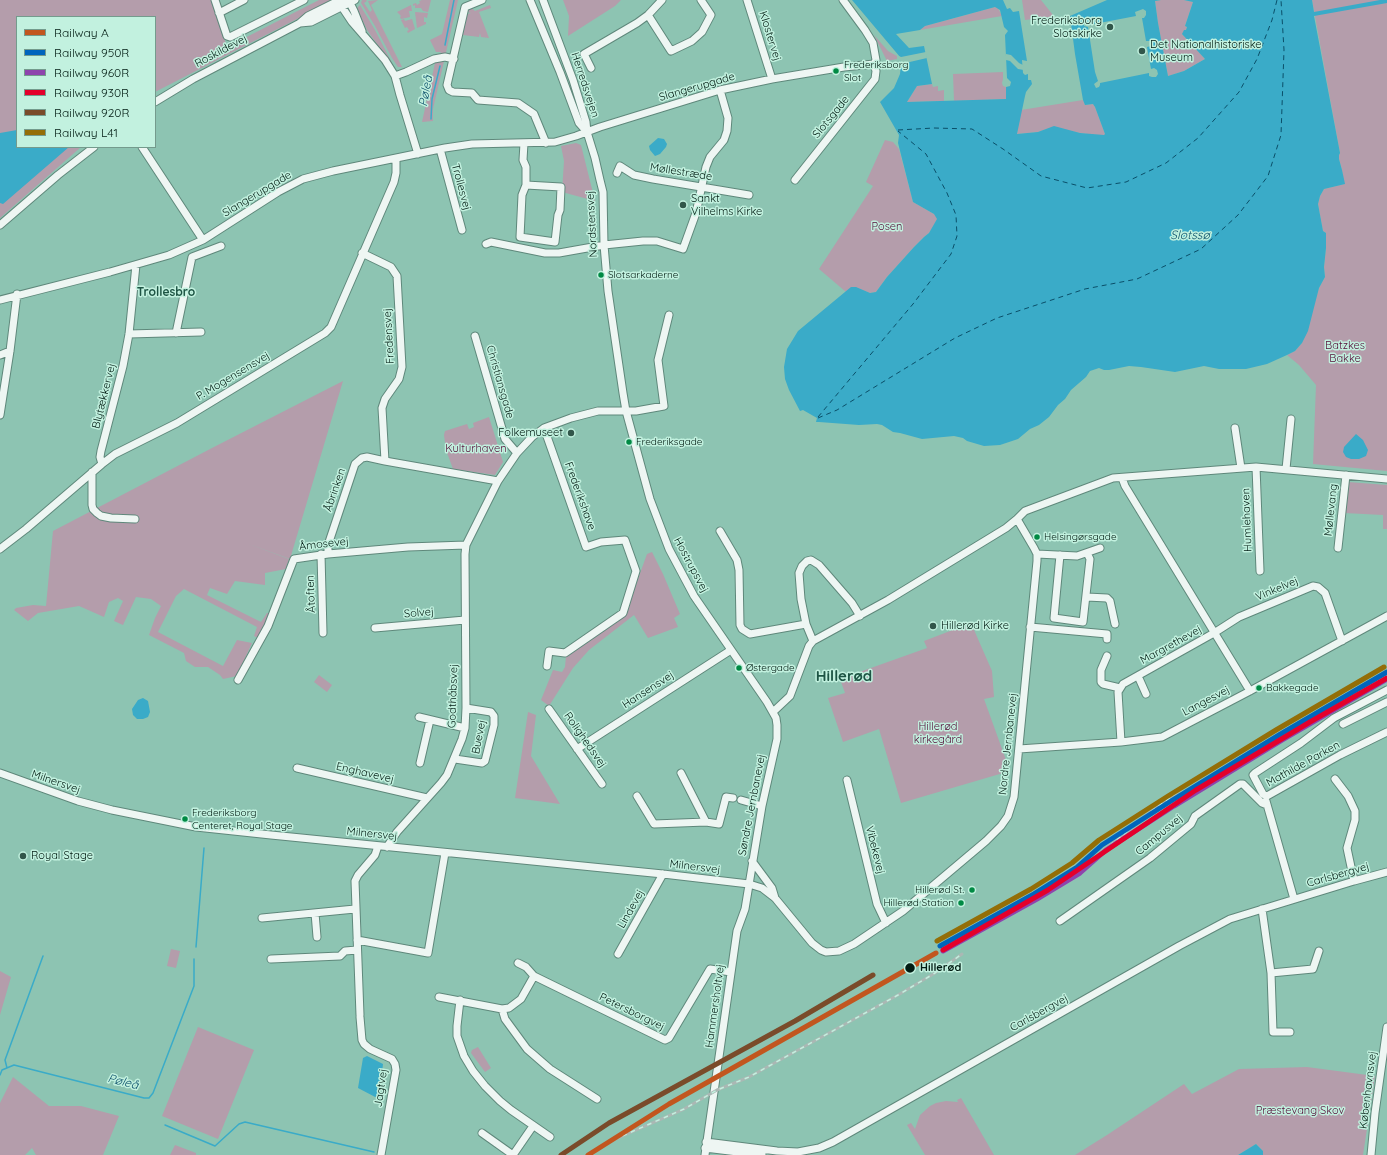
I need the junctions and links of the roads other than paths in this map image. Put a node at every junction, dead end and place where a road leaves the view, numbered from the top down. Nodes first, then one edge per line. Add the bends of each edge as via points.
1 (215, 0) edge
2 (244, 0) edge
3 (304, 0) edge
4 (482, 0) edge
5 (530, 0) edge
6 (543, 0) edge
7 (662, 0) edge
8 (700, 0) edge
9 (748, 0) edge
10 (843, 0) edge
11 (346, 2) edge
12 (219, 13) junction
13 (648, 15) junction
14 (454, 59) junction
15 (875, 62) junction
16 (591, 68) dead end
17 (395, 76) junction
18 (772, 79) junction
19 (720, 90) junction
20 (156, 101) edge
21 (587, 132) junction
22 (524, 143) junction
23 (546, 143) junction
24 (93, 148) edge
25 (143, 148) edge
26 (440, 149) junction
27 (418, 154) junction
28 (396, 158) junction
29 (617, 173) dead end
30 (795, 180) dead end
31 (526, 185) junction
32 (702, 187) junction
33 (749, 195) dead end
34 (0, 225) edge
35 (462, 230) dead end
36 (203, 240) junction
37 (486, 244) dead end
38 (604, 245) junction
39 (221, 246) dead end
40 (362, 253) junction
41 (136, 265) junction
42 (17, 294) junction
43 (0, 300) edge
44 (668, 315) dead end
45 (201, 332) dead end
46 (176, 333) junction
47 (129, 334) junction
48 (475, 336) dead end
49 (10, 351) junction
50 (0, 355) edge
51 (626, 411) junction
52 (0, 415) edge
53 (1291, 419) dead end
54 (544, 428) junction
55 (1235, 428) dead end
56 (517, 453) junction
57 (385, 461) junction
58 (102, 464) junction
59 (1256, 467) junction
60 (1241, 468) junction
61 (1286, 469) junction
62 (92, 472) junction
63 (1346, 475) junction
64 (1122, 478) junction
65 (1387, 479) edge
66 (498, 481) junction
67 (135, 519) dead end
68 (1017, 519) junction
69 (720, 531) dead end
70 (466, 545) junction
71 (1100, 548) dead end
72 (1338, 548) dead end
73 (0, 550) edge
74 (1087, 553) junction
75 (324, 554) junction
76 (1037, 554) junction
77 (1060, 555) junction
78 (1260, 571) dead end
79 (1087, 597) junction
80 (860, 616) junction
81 (1387, 616) edge
82 (465, 620) junction
83 (806, 624) junction
84 (1116, 624) dead end
85 (1030, 627) junction
86 (375, 628) dead end
87 (323, 633) dead end
88 (1214, 633) junction
89 (1107, 640) dead end
90 (813, 641) junction
91 (1342, 641) junction
92 (731, 650) junction
93 (1107, 656) dead end
94 (547, 666) dead end
95 (1138, 676) junction
96 (238, 680) dead end
97 (1120, 688) junction
98 (1387, 690) edge
99 (1250, 691) junction
100 (1146, 694) dead end
101 (1387, 702) edge
102 (466, 708) junction
103 (549, 709) dead end
104 (773, 712) junction
105 (419, 717) dead end
106 (430, 720) junction
107 (1343, 724) dead end
108 (465, 728) junction
109 (1387, 732) edge
110 (1121, 742) junction
111 (577, 749) junction
112 (1019, 749) junction
113 (455, 759) junction
114 (420, 763) dead end
115 (297, 768) dead end
116 (681, 772) dead end
117 (0, 773) edge
118 (1335, 779) dead end
119 (846, 780) dead end
120 (602, 784) dead end
121 (637, 796) dead end
122 (1266, 796) junction
123 (427, 798) junction
124 (733, 798) dead end
125 (741, 800) dead end
126 (1267, 804) junction
127 (762, 806) junction
128 (706, 822) junction
129 (378, 846) junction
130 (387, 847) junction
131 (445, 853) junction
132 (752, 861) junction
133 (1387, 872) edge
134 (663, 874) junction
135 (1354, 881) junction
136 (749, 884) junction
137 (775, 898) junction
138 (1294, 899) junction
139 (356, 909) junction
140 (1262, 909) junction
141 (315, 913) junction
142 (262, 918) dead end
143 (1060, 921) dead end
144 (886, 923) junction
145 (317, 937) dead end
146 (357, 940) junction
147 (357, 950) junction
148 (1319, 951) dead end
149 (618, 954) dead end
150 (270, 959) dead end
151 (518, 963) dead end
152 (731, 972) junction
153 (1271, 973) junction
154 (534, 976) junction
155 (439, 997) dead end
156 (460, 1000) junction
157 (502, 1009) junction
158 (1387, 1027) edge
159 (1290, 1032) dead end
160 (597, 1099) dead end
161 (533, 1126) junction
162 (482, 1132) dead end
163 (550, 1137) dead end
164 (705, 1148) edge
165 (796, 1154) edge
166 (382, 1155) edge
167 (513, 1155) edge
168 (762, 1155) edge
169 (1371, 1155) edge

1 - 12 street
2 - 12 street
3 - 12 street via 230,37 227,36
4 - 14 street via 465,7
5 - 21 street, Herredsvejen via 578,124
6 - 21 street, Herredsvejen via 575,87
7 - 13 street
8 - 13 street via 711,15 702,32 692,41 671,52
9 - 18 street, Klostervej
10 - 15 street, Slotsgade via 873,43
11 - 17 street via 360,23 362,32
11 - 20 street, Roskildevej via 311,22 300,23 193,78
13 - 16 street via 584,54
14 - 17 street via 434,59
14 - 23 street via 447,85 449,90 472,93 478,100 518,103 534,114
15 - 18 street, Slangerupgade
15 - 30 street, Slotsgade via 875,79
17 - 27 street
18 - 19 street, Slangerupgade
19 - 21 street, Slangerupgade
19 - 32 street via 728,118 727,131 724,140 710,157
21 - 23 street, Slangerupgade
21 - 38 street, Nordstensvej via 603,192
22 - 23 street, Slangerupgade
22 - 26 street, Slangerupgade via 476,144
22 - 31 street
24 - 34 street
25 - 36 street
26 - 27 street, Slangerupgade
26 - 35 street, Trollesvej
27 - 28 street, Slangerupgade
28 - 36 street, Slangerupgade via 303,179
28 - 40 street, P. Mogensensvej via 394,182
29 - 32 street, Møllestræde via 620,166 634,175
31 - 31 street via 522,194 520,236 555,242 561,187
32 - 33 street, Møllestræde
32 - 38 street via 683,249 657,241
36 - 41 street, Slangerupgade via 170,255
37 - 38 street via 491,242 545,253
38 - 51 street, Nordstensvej via 608,291
39 - 46 street via 192,257
40 - 57 street, Fredensvej via 391,267 396,276 402,368 399,379 382,408
40 - 58 street, P. Mogensensvej via 331,327 325,333 177,423 115,454
41 - 42 street, Slangerupgade
41 - 47 street, Blytækkervej
42 - 43 street, Slangerupgade
42 - 49 street
44 - 51 street via 658,360 664,406
45 - 46 street
46 - 47 street
47 - 58 street, Blytækkervej via 101,451
48 - 56 street, Christiansgade via 505,439
49 - 50 street
49 - 52 street
51 - 54 street via 598,411
51 - 92 street, Hostrupsvej via 650,499 669,549 694,596
53 - 61 street
54 - 56 street
54 - 94 street, Frederikshave via 586,547 601,542 625,540 636,571 623,613 566,653 549,651
55 - 60 street
56 - 66 street
57 - 66 street
57 - 75 street, Åbrinken via 367,457 355,464
58 - 62 street, P. Mogensensvej
59 - 60 street
59 - 61 street
59 - 78 street, Humlehaven
60 - 64 street
61 - 63 street
62 - 67 street via 93,509 101,516
62 - 73 street, P. Mogensensvej
63 - 65 street
63 - 72 street, Møllevang
64 - 68 street via 1105,481 1025,511
64 - 88 street
66 - 70 street
68 - 76 street
68 - 80 street
69 - 83 street via 739,570 742,629 750,634
70 - 75 street, Åmosevej
70 - 82 street, Godthåbsvej
71 - 74 street
74 - 77 street via 1076,556
74 - 79 street via 1090,559
75 - 87 street, Åtoften
75 - 96 street, Åmosevej via 294,559 268,626
76 - 77 street
76 - 85 street, Nordre Jernbanevej
77 - 79 street via 1054,618 1083,622
79 - 84 street via 1107,598
80 - 83 street via 819,565 811,560 802,566 799,573
80 - 90 street
81 - 91 street, Langesvej
82 - 86 street, Solvej
82 - 102 street, Godthåbsvej
83 - 90 street
85 - 89 street via 1107,634
85 - 112 street, Nordre Jernbanevej
88 - 91 street, Vinkelvej via 1239,617 1313,586 1325,593
88 - 95 street, Margrethevej
88 - 99 street
90 - 104 street via 790,696
91 - 99 street, Langesvej
92 - 104 street, Hostrupsvej
92 - 111 street, Hansensvej
93 - 97 street via 1101,670 1101,682
95 - 97 street, Margrethevej
95 - 100 street, Margrethevej
97 - 110 street via 1118,692
98 - 122 street, Mathilde Parken via 1342,712 1255,773 1254,778
99 - 110 street, Langesvej via 1162,737
101 - 107 street, Mathilde Parken
102 - 108 street, Godthåbsvej
102 - 113 street, Buevej via 491,712 494,716 494,725 485,761 482,763
103 - 111 street, Rolighedsvej
104 - 127 street, Søndre Jernbanevej via 776,718 777,739
105 - 106 street
106 - 108 street
106 - 114 street
108 - 113 street, Godthåbsvej
109 - 122 street, Mathilde Parken
110 - 112 street, Langesvej
111 - 120 street, Rolighedsvej
112 - 144 street, Nordre Jernbanevej via 1014,797 1008,816 1001,826 903,912
113 - 123 street, Godthåbsvej via 447,774
115 - 123 street, Enghavevej
116 - 128 street
117 - 129 street, Milnersvej via 78,801 180,824
118 - 135 street via 1348,796 1355,811 1347,848
119 - 144 street, Vibekevej via 878,904
121 - 128 street via 654,824
122 - 126 street, Carlsbergvej
123 - 130 street, Godthåbsvej
124 - 128 street via 726,796 719,824
125 - 127 street
126 - 138 street, Carlsbergvej
126 - 143 street, Campusvej via 1262,803 1240,784 1195,816 1191,824 1150,858
127 - 132 street, Søndre Jernbanevej
129 - 130 street, Milnersvej
129 - 139 street via 375,855 355,882
130 - 131 street, Milnersvej
131 - 134 street, Milnersvej
131 - 146 street via 428,953
132 - 136 street, Søndre Jernbanevej
132 - 137 street via 772,888
133 - 135 street, Carlsbergvej
134 - 136 street, Milnersvej
134 - 149 street, Lindevej
135 - 138 street, Carlsbergvej
136 - 137 street via 762,888
136 - 152 street, Hammersholtvej via 745,908 736,931
137 - 144 street via 812,943 826,952 839,952
138 - 140 street, Carlsbergvej
139 - 141 street
139 - 146 street
140 - 153 street
140 - 165 street, Carlsbergvej via 1230,919 1211,929 833,1142
141 - 142 street
141 - 145 street
146 - 147 street
147 - 150 street via 345,951 340,956
147 - 166 street, Jagtvej via 362,1040 370,1049 392,1059 396,1070
148 - 153 street via 1313,969
151 - 154 street, Petersborgvej
152 - 154 street, Petersborgvej via 710,969 669,1038 664,1040
152 - 164 street, Hammersholtvej
153 - 159 street via 1273,1032
154 - 157 street via 518,1002
155 - 156 street
156 - 157 street
156 - 161 street via 456,1032 464,1056 485,1086
157 - 160 street via 505,1019 527,1049 550,1069
158 - 169 street, Københavnsvej
161 - 163 street
161 - 167 street
162 - 167 street
164 - 165 street, Carlsbergvej
164 - 168 street

